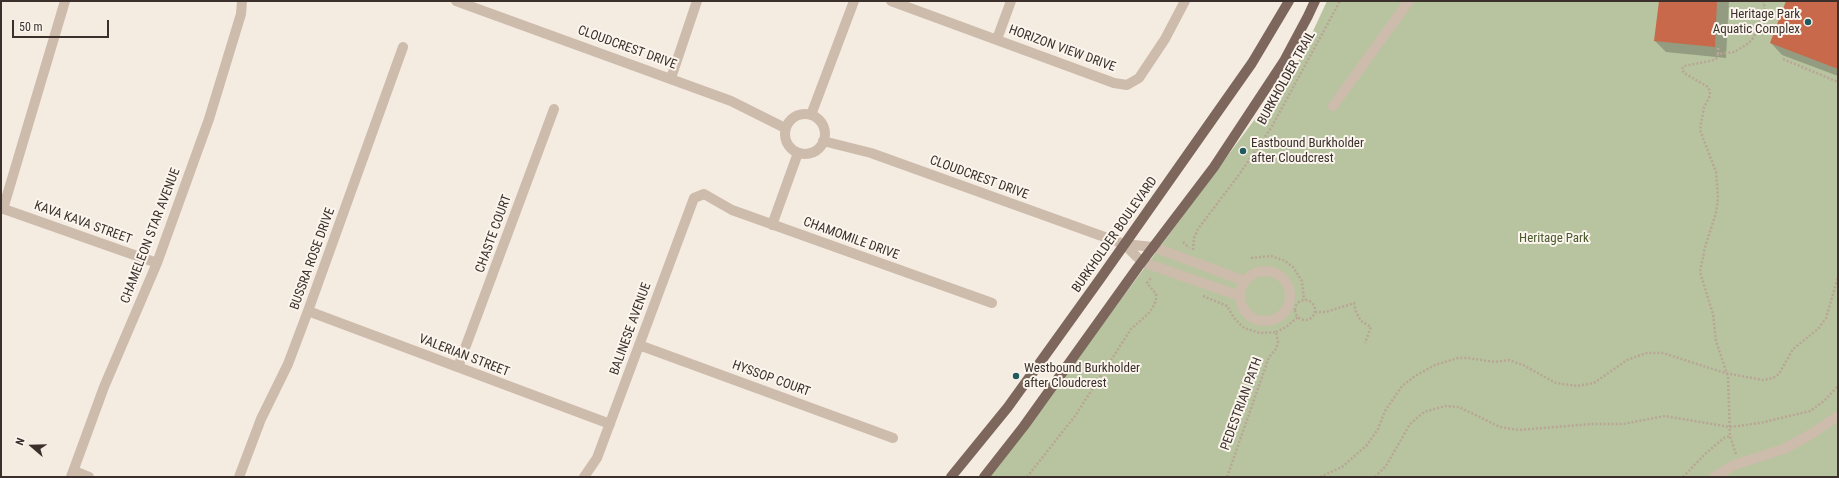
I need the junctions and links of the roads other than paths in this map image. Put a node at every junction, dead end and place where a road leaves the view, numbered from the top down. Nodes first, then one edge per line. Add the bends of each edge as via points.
1 (65, 1) edge
2 (242, 1) edge
3 (456, 1) edge
4 (697, 1) edge
5 (854, 1) edge
6 (891, 1) edge
7 (1011, 1) edge
8 (1185, 1) edge
9 (1289, 1) edge
10 (1314, 1) edge
11 (1409, 1) edge
12 (997, 39) junction
13 (403, 47) dead end
14 (671, 78) junction
15 (1333, 106) dead end
16 (554, 109) dead end
17 (811, 115) junction
18 (786, 128) junction
19 (823, 141) junction
20 (798, 153) junction
21 (704, 194) joint
22 (2, 208) edge
23 (772, 225) junction
24 (1124, 244) junction
25 (1153, 247) junction
26 (1142, 262) junction
27 (157, 264) junction
28 (1245, 281) junction
29 (1240, 296) junction
30 (992, 303) dead end
31 (308, 311) junction
32 (639, 345) junction
33 (458, 367) junction
34 (1838, 416) edge
35 (610, 424) junction
36 (893, 438) dead end
37 (72, 474) edge
38 (90, 477) edge
39 (239, 477) edge
40 (584, 477) edge
41 (951, 477) edge
42 (984, 477) edge
43 (1714, 477) edge

1 - 22 street
2 - 27 street, CHAMELEON STAR AVENUE via 241,14 209,119
3 - 14 street, CLOUDCREST DRIVE
4 - 14 street
5 - 17 street
6 - 12 street, HORIZON VIEW DRIVE
7 - 12 street
8 - 12 street, HORIZON VIEW DRIVE via 1165,39 1139,78 1127,86
9 - 24 main road, BURKHOLDER BOULEVARD via 1252,63
10 - 25 main road via 1284,61 1254,107 1214,167
11 - 15 street
13 - 31 street, BUSSRA ROSE DRIVE
14 - 18 street, CLOUDCREST DRIVE via 731,101
16 - 33 street, CHASTE COURT
17 - 18 street via 795,117 789,121
17 - 19 street via 822,125
18 - 20 street via 785,139 790,148
19 - 20 street via 813,152
19 - 24 street, CLOUDCREST DRIVE via 871,153
20 - 23 street
21 - 23 street, CHAMOMILE DRIVE via 732,210
21 - 32 street, BALINESE AVENUE via 694,198
22 - 27 street, KAVA KAVA STREET
23 - 30 street, CHAMOMILE DRIVE
24 - 25 street, CLOUDCREST DRIVE
24 - 26 street, CLOUDCREST DRIVE
24 - 41 main road, BURKHOLDER BOULEVARD via 1008,407
25 - 26 main road
25 - 28 street, CLOUDCREST DRIVE
26 - 29 street, CLOUDCREST DRIVE
26 - 42 main road via 1024,426
27 - 37 street, CHAMELEON STAR AVENUE via 104,387
28 - 29 street
28 - 29 street via 1264,271 1278,275 1288,285 1288,306 1272,320 1258,320 1245,311
31 - 33 street, VALERIAN STREET
31 - 39 street, BUSSRA ROSE DRIVE
32 - 35 street, BALINESE AVENUE
32 - 36 street, HYSSOP COURT
33 - 35 street, VALERIAN STREET
34 - 43 street via 1784,449 1734,465
35 - 40 street, BALINESE AVENUE via 597,458
37 - 38 street

